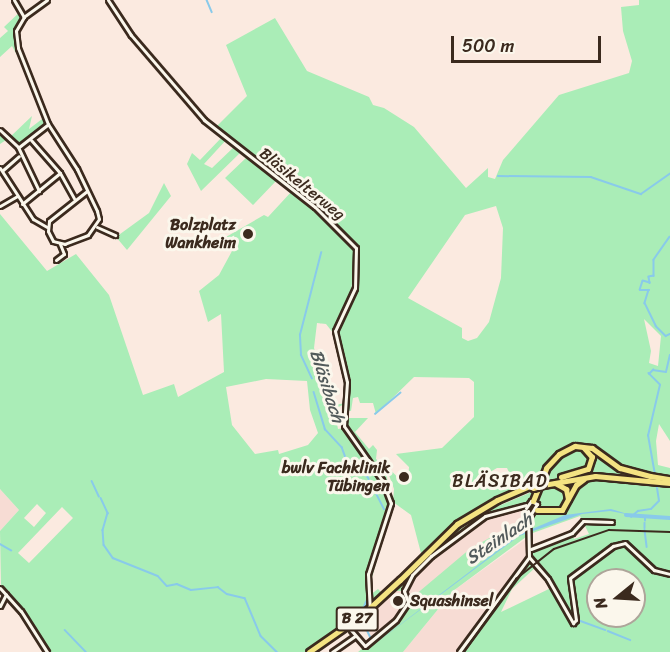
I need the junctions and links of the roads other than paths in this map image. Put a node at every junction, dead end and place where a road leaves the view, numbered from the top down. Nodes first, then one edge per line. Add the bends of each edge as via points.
1 (14, 0) edge
2 (47, 0) edge
3 (108, 0) edge
4 (24, 17) junction
5 (48, 124) junction
6 (0, 130) edge
7 (31, 140) junction
8 (18, 147) junction
9 (19, 156) junction
10 (2, 171) edge
11 (60, 172) junction
12 (0, 177) edge
13 (39, 191) junction
14 (87, 191) junction
15 (17, 196) junction
16 (74, 198) junction
17 (22, 204) junction
18 (1, 206) edge
19 (47, 227) junction
20 (97, 227) junction
21 (115, 235) dead end
22 (60, 244) junction
23 (56, 260) dead end
24 (605, 476) junction
25 (561, 477) junction
26 (652, 477) junction
27 (670, 481) edge
28 (554, 482) junction
29 (544, 483) junction
30 (532, 507) junction
31 (612, 522) dead end
32 (531, 549) junction
33 (529, 557) junction
34 (670, 574) edge
35 (400, 580) joint
36 (0, 588) edge
37 (6, 594) junction
38 (0, 606) edge
39 (370, 608) junction
40 (351, 630) dead end
41 (355, 636) junction
42 (47, 652) edge
43 (309, 652) edge
44 (332, 652) edge
45 (459, 652) edge

1 - 4 street
2 - 4 street
3 - 39 street, Bläsikelterweg via 139,45 204,120 315,207 356,248 355,288 335,331 347,382 344,426 382,480 391,503 367,578
4 - 5 street via 16,31 18,48
5 - 7 street
5 - 14 street
6 - 8 street
7 - 8 street
7 - 11 street
8 - 9 street
9 - 10 street
9 - 13 street
10 - 12 street
10 - 15 street
11 - 13 street
11 - 16 street
13 - 17 street
14 - 16 street
14 - 20 street via 98,215
15 - 17 street
15 - 18 street
16 - 19 street
17 - 19 street via 35,222
19 - 22 street via 50,238
20 - 21 street
20 - 22 street via 88,235
22 - 23 street via 64,254
24 - 26 highway, B 27
24 - 28 highway, B 27
24 - 30 highway via 578,483 562,510
25 - 26 highway, B 27 via 602,473
25 - 29 highway, B 27
25 - 30 highway via 588,469 592,458 588,450 570,449 553,461
26 - 27 highway, B 27
26 - 30 highway via 620,468 592,448 575,446 552,460
28 - 29 highway, B 27
28 - 30 highway via 566,489 567,503 558,509
29 - 35 highway, B 27, bridge via 466,522
30 - 32 street via 527,525
30 - 41 street via 519,506 485,516 448,541 413,573 404,591 408,601 396,620 365,646
31 - 32 street via 583,521 572,533
32 - 33 street
33 - 34 street via 552,585 573,623 576,620 570,578 613,546 625,543 654,570
33 - 45 street
35 - 39 main road, B 27
36 - 37 street
37 - 38 street
37 - 42 street
39 - 43 main road, B 27
40 - 41 street
41 - 44 street

